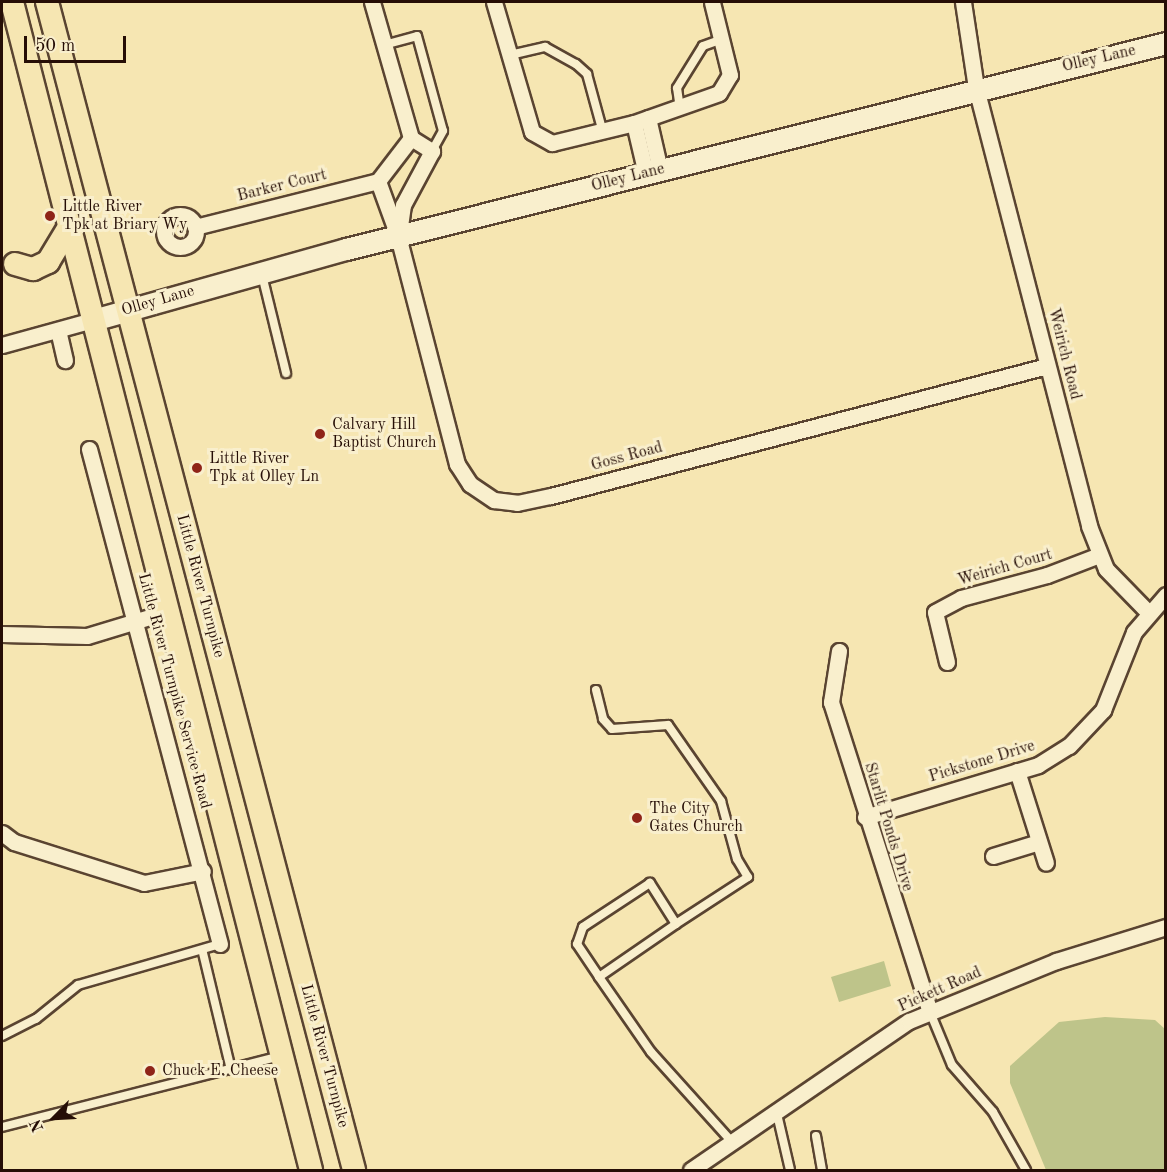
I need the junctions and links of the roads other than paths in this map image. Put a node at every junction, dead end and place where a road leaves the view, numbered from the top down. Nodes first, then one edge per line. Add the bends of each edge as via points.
1 (12, 2) edge
2 (47, 2) edge
3 (372, 2) edge
4 (494, 2) edge
5 (712, 2) edge
6 (963, 2) edge
7 (722, 39) junction
8 (1166, 43) edge
9 (384, 45) junction
10 (510, 55) junction
11 (976, 88) junction
12 (680, 109) junction
13 (641, 121) junction
14 (602, 129) junction
15 (411, 138) junction
16 (432, 151) junction
17 (653, 172) junction
18 (378, 181) junction
19 (195, 227) dead end
20 (68, 229) junction
21 (398, 237) junction
22 (8, 260) edge
23 (262, 273) junction
24 (127, 310) junction
25 (93, 320) junction
26 (58, 330) junction
27 (2, 345) edge
28 (65, 360) dead end
29 (1047, 366) junction
30 (286, 373) dead end
31 (89, 449) dead end
32 (1099, 555) junction
33 (1166, 595) edge
34 (166, 612) junction
35 (1148, 612) junction
36 (138, 623) junction
37 (2, 634) edge
38 (839, 651) dead end
39 (947, 662) dead end
40 (596, 690) dead end
41 (1017, 771) junction
42 (865, 817) junction
43 (2, 832) edge
44 (1039, 842) junction
45 (993, 856) dead end
46 (1046, 863) dead end
47 (203, 871) junction
48 (676, 924) junction
49 (1166, 927) edge
50 (220, 944) joint
51 (202, 953) junction
52 (599, 977) junction
53 (930, 1012) junction
54 (2, 1036) edge
55 (282, 1056) junction
56 (231, 1070) junction
57 (777, 1114) junction
58 (2, 1127) edge
59 (816, 1136) dead end
60 (734, 1143) junction
61 (311, 1170) edge
62 (354, 1170) edge
63 (691, 1170) edge
64 (790, 1170) edge
65 (822, 1170) edge
66 (1026, 1170) edge

1 - 20 main road
2 - 24 main road, Little River Turnpike
3 - 9 street
4 - 10 street
5 - 7 street
6 - 11 street, Weirich Road
7 - 12 lane via 703,46 687,71 677,88
7 - 12 street via 730,75 711,98
8 - 11 main road, Olley Lane
9 - 15 street
9 - 16 lane via 417,36 443,131
10 - 14 lane via 545,47 576,64 587,74
10 - 14 street via 539,140 552,143
11 - 17 main road, Olley Lane
11 - 29 street, Weirich Road
12 - 13 street
13 - 14 street
13 - 17 street
15 - 16 street
15 - 18 street
16 - 21 street via 403,205
17 - 21 main road, Olley Lane
18 - 19 street, Barker Court
18 - 21 street
20 - 22 main road via 48,262 33,269
20 - 25 main road
21 - 23 main road, Olley Lane
21 - 29 street, Goss Road via 457,464 480,493 505,503 551,496
23 - 24 main road, Olley Lane
23 - 30 lane
24 - 25 main road, Olley Lane
24 - 62 main road, Little River Turnpike
25 - 26 street
25 - 34 main road
26 - 27 street
26 - 28 street
29 - 32 street, Weirich Road
31 - 36 street, Little River Turnpike Service Road
32 - 35 street, Weirich Road via 1124,592
32 - 39 street, Weirich Court via 1047,575 961,598 935,612
33 - 35 street, Pickstone Drive
34 - 36 street
34 - 55 main road
35 - 41 street, Pickstone Drive via 1094,723 1050,758
36 - 37 street via 87,636
36 - 47 street, Little River Turnpike Service Road
38 - 42 street, Starlit Ponds Drive via 831,702
40 - 48 lane via 603,719 612,729 668,725 721,801 736,859 748,877
41 - 42 street, Pickstone Drive
41 - 44 street
42 - 53 street, Starlit Ponds Drive
43 - 47 street via 14,842 144,883
44 - 45 street
44 - 46 street
47 - 50 street, Little River Turnpike Service Road
48 - 52 lane
48 - 52 lane via 650,883 583,927 577,944
49 - 53 street, Pickett Road via 1056,961
50 - 51 lane
51 - 54 lane via 78,985 30,1023
51 - 56 lane
52 - 60 lane via 651,1052
53 - 57 street, Pickett Road
53 - 66 lane via 952,1065 993,1112
55 - 56 lane
55 - 61 main road
56 - 58 lane
57 - 60 street, Pickett Road
57 - 64 lane
59 - 65 lane
60 - 63 street, Pickett Road

